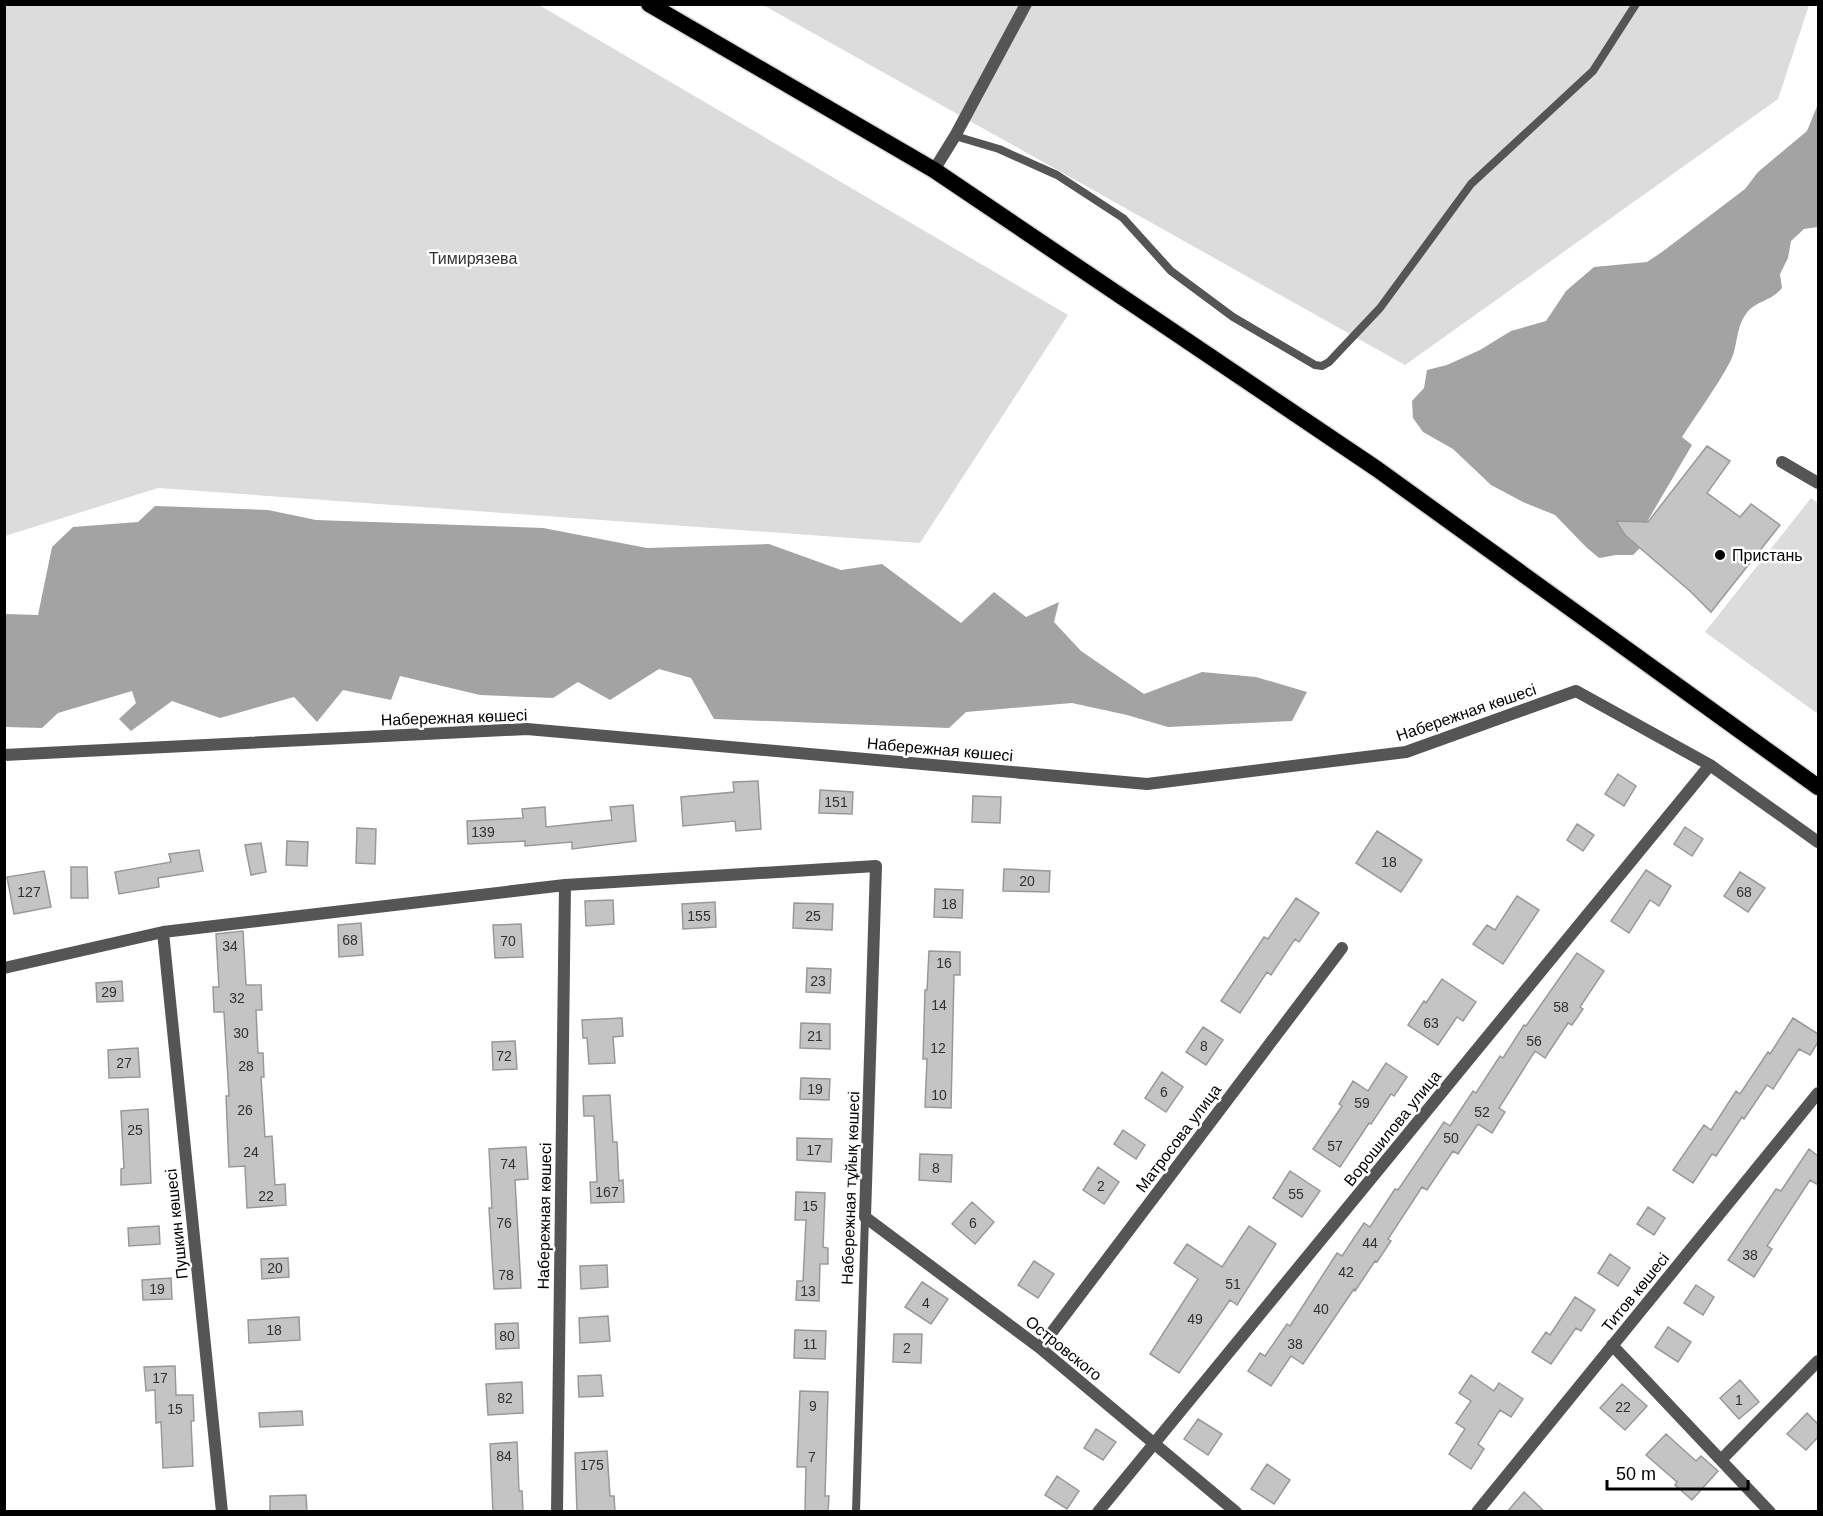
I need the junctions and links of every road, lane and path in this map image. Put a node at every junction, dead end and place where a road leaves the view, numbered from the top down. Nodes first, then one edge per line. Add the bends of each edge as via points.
1 (649, 4) edge
2 (1026, 4) edge
3 (1636, 4) edge
4 (955, 136) junction
5 (934, 170) junction
6 (1782, 462) dead end
7 (1818, 482) edge
8 (4, 755) edge
9 (1710, 765) junction
10 (1818, 787) edge
11 (1818, 842) edge
12 (565, 885) junction
13 (163, 932) junction
14 (1342, 948) dead end
15 (4, 968) edge
16 (1818, 1093) edge
17 (865, 1217) junction
18 (1612, 1346) junction
19 (1040, 1348) junction
20 (1818, 1361) edge
21 (1155, 1445) junction
22 (1721, 1460) junction
23 (222, 1512) edge
24 (557, 1512) edge
25 (856, 1512) edge
26 (1098, 1512) edge
27 (1236, 1512) edge
28 (1477, 1512) edge
29 (1770, 1512) edge

1 - 5 highway
2 - 4 street
3 - 4 lane via 1593,71 1471,184 1380,308 1322,366 1233,317 1171,271 1123,218 1057,175 999,149
4 - 5 street
5 - 10 highway via 1377,469
6 - 7 street
8 - 9 street, Набережная көшесі via 527,729 1147,784 1406,752 1576,691
9 - 11 street, Набережная көшесі
9 - 21 street, Ворошилова улица
12 - 13 street
12 - 17 street, Набережная тұйық көшесі via 876,866
12 - 24 street, Набережная көшесі
13 - 15 street
13 - 23 street, Пушкин көшесі
14 - 19 street, Матросова улица
16 - 18 street, Титов көшесі
17 - 19 street, Островского
17 - 25 lane, Набережная тұйық көшесі
18 - 22 street
18 - 28 street, Титов көшесі
19 - 21 street, Островского
20 - 22 street
21 - 26 street, Ворошилова улица
21 - 27 street, Островского
22 - 29 street

